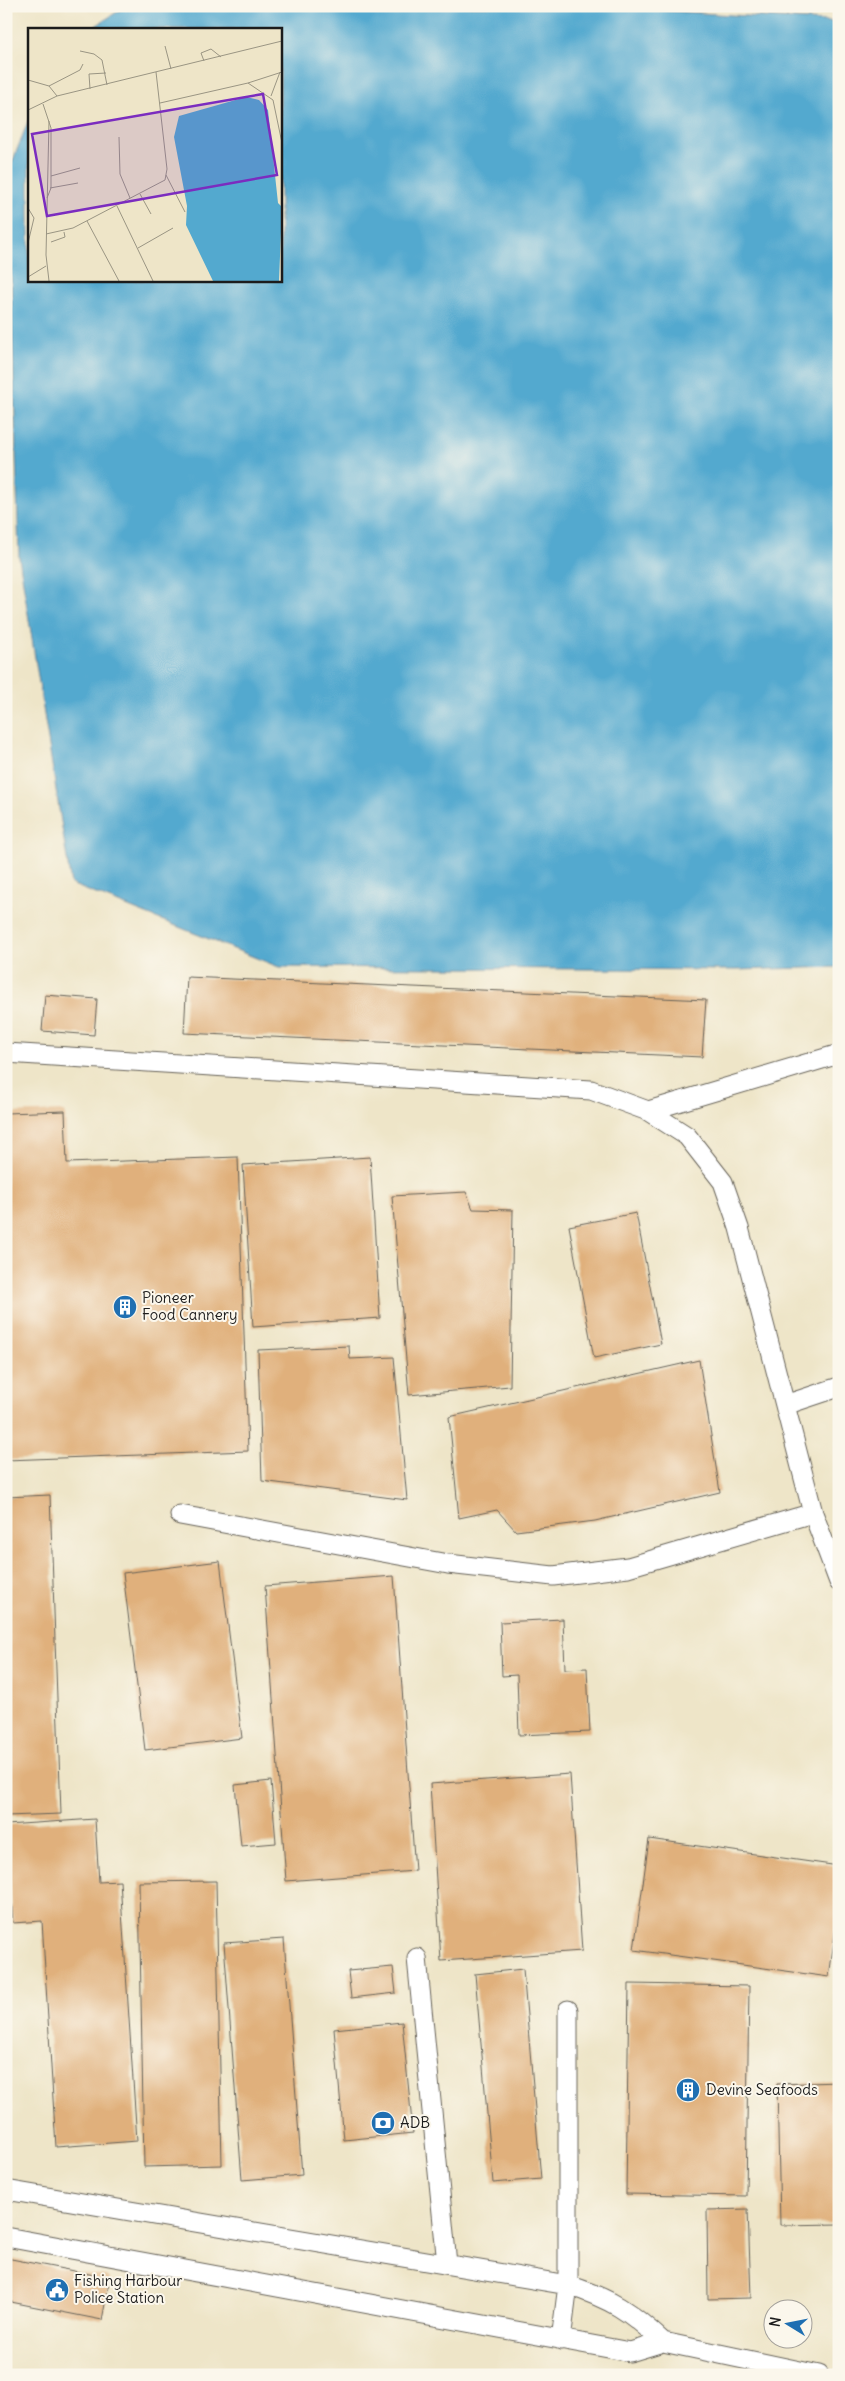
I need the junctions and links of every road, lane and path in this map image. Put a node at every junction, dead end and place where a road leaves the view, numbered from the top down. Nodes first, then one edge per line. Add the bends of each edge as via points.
1 (6, 1053) edge
2 (839, 1054) edge
3 (648, 1111) junction
4 (839, 1387) edge
5 (785, 1405) junction
6 (813, 1513) junction
7 (180, 1515) dead end
8 (839, 1582) edge
9 (418, 1958) dead end
10 (568, 2010) dead end
11 (6, 2190) edge
12 (6, 2236) edge
13 (447, 2264) junction
14 (568, 2285) junction
15 (562, 2340) junction
16 (663, 2342) junction
17 (819, 2375) edge

1 - 3 lane via 591,1090
2 - 3 lane
3 - 5 lane via 687,1136 723,1182 739,1228
4 - 5 lane
5 - 6 lane
6 - 7 lane via 628,1567 553,1576 448,1564
6 - 8 lane
9 - 13 lane
10 - 14 lane
11 - 13 lane
12 - 15 lane
13 - 14 lane
14 - 15 lane
14 - 16 lane via 616,2304 640,2320
15 - 16 lane via 630,2352
16 - 17 lane

